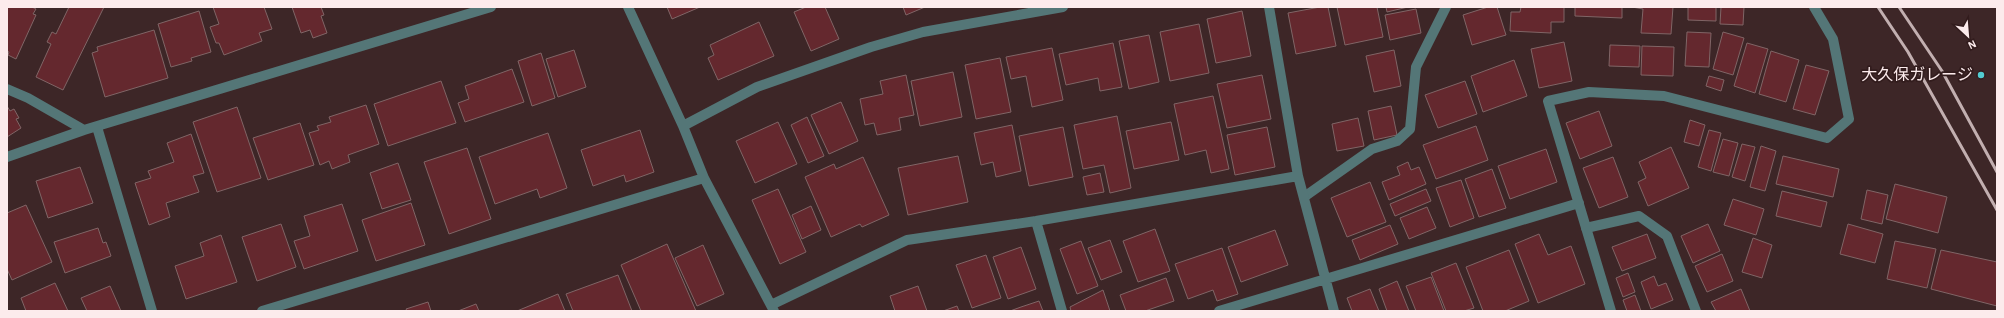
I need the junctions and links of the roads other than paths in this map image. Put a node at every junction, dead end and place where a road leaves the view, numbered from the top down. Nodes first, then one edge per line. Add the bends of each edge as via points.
1 (490, 7) edge
2 (628, 7) edge
3 (1063, 7) edge
4 (1269, 7) edge
5 (1446, 7) edge
6 (1814, 7) edge
7 (1018, 11) edge
8 (7, 90) edge
9 (683, 126) junction
10 (96, 127) junction
11 (84, 130) junction
12 (7, 157) edge
13 (1298, 176) junction
14 (704, 178) junction
15 (1304, 196) junction
16 (1579, 203) junction
17 (1036, 221) junction
18 (1586, 228) junction
19 (1325, 279) junction
20 (772, 308) edge
21 (152, 311) edge
22 (262, 311) edge
23 (1062, 311) edge
24 (1219, 311) edge
25 (1334, 311) edge
26 (1611, 311) edge
27 (1696, 311) edge

1 - 10 street
2 - 9 street
3 - 7 street
4 - 13 street
5 - 15 street via 1416,67 1410,129 1397,141 1372,149
6 - 16 street via 1833,39 1849,118 1827,138 1664,96 1588,92 1548,100
7 - 9 street via 923,32 757,86
8 - 11 street via 28,98
9 - 14 street
10 - 11 street
10 - 21 street
11 - 12 street
13 - 15 street
13 - 17 street
14 - 20 street
14 - 22 street
15 - 19 street
16 - 18 street
16 - 19 street
17 - 20 street via 907,240
17 - 23 street
18 - 26 street
18 - 27 street via 1639,216 1667,236
19 - 24 street
19 - 25 street

